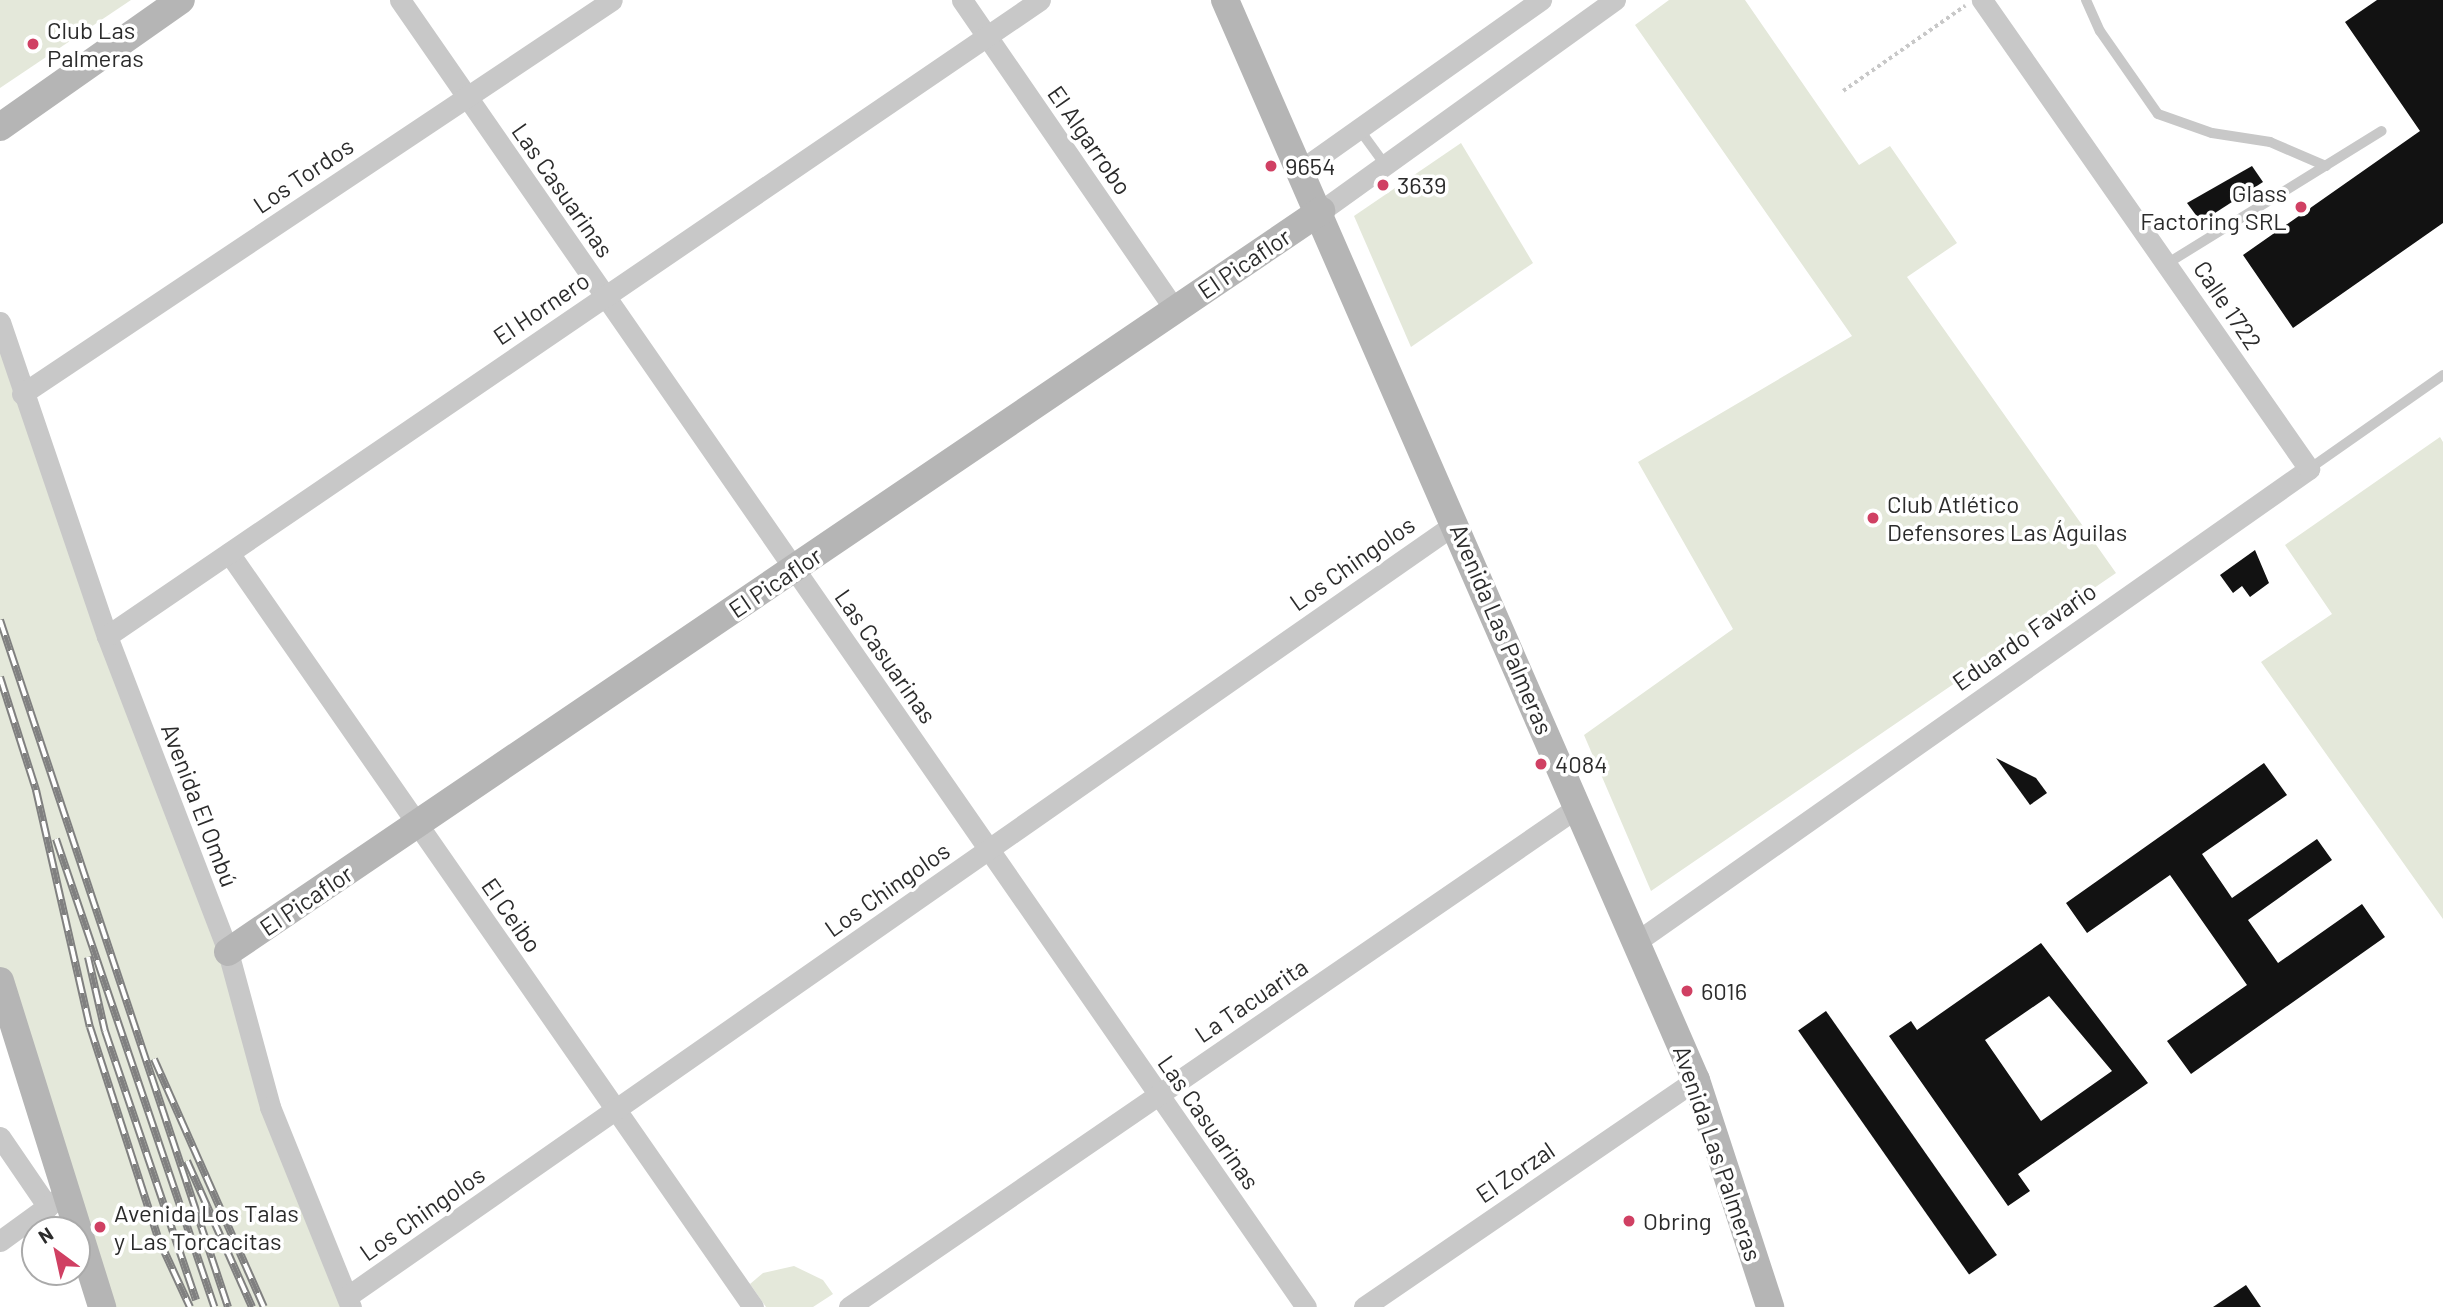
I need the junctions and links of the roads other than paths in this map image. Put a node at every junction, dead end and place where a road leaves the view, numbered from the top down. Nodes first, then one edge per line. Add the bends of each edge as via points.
1 (181, 0) edge
2 (400, 0) edge
3 (612, 0) edge
4 (962, 0) edge
5 (1040, 0) edge
6 (1225, 0) edge
7 (1541, 0) edge
8 (1615, 0) edge
9 (1982, 0) edge
10 (2086, 0) edge
11 (987, 36) junction
12 (467, 97) junction
13 (0, 127) edge
14 (1359, 129) junction
15 (2382, 131) dead end
16 (1386, 166) junction
17 (2326, 166) junction
18 (1303, 170) junction
19 (1321, 211) junction
20 (2168, 263) junction
21 (605, 296) junction
22 (1175, 310) junction
23 (0, 322) edge
24 (2443, 375) edge
25 (22, 394) junction
26 (2309, 469) junction
27 (1456, 523) junction
28 (229, 553) junction
29 (794, 569) junction
30 (107, 636) junction
31 (1578, 807) junction
32 (417, 824) junction
33 (989, 850) junction
34 (1636, 942) junction
35 (228, 952) junction
36 (0, 981) edge
37 (1696, 1080) junction
38 (1159, 1095) junction
39 (617, 1111) junction
40 (0, 1137) edge
41 (57, 1200) junction
42 (0, 1241) edge
43 (349, 1301) edge
44 (102, 1307) edge
45 (753, 1307) edge
46 (849, 1307) edge
47 (1306, 1307) edge
48 (1364, 1307) edge
49 (1770, 1307) edge

1 - 13 main road
2 - 12 street, Las Casuarinas
3 - 12 street, Los Tordos
4 - 11 street, El Algarrobo
5 - 11 street, El Hornero
6 - 18 main road, Avenida Las Palmeras
7 - 14 street
8 - 16 street
9 - 20 street, Calle 1722
10 - 17 lane via 2100,31 2158,114 2212,133 2270,142
11 - 21 street, El Hornero
11 - 22 street, El Algarrobo
12 - 21 street, Las Casuarinas
12 - 25 street, Los Tordos
14 - 16 lane
14 - 18 street
15 - 17 lane
16 - 19 street
17 - 20 lane
18 - 19 main road, Avenida Las Palmeras
19 - 22 main road, El Picaflor
19 - 27 main road, Avenida Las Palmeras
20 - 26 street, Calle 1722
21 - 28 street, El Hornero
21 - 29 street, Las Casuarinas
22 - 29 main road, El Picaflor
23 - 25 street, Avenida El Ombú
24 - 26 lane, Eduardo Favario
25 - 30 street, Avenida El Ombú
26 - 34 street, Eduardo Favario
27 - 31 main road, Avenida Las Palmeras
27 - 33 street, Los Chingolos
28 - 30 street, El Hornero
28 - 32 street, El Ceibo
29 - 32 main road, El Picaflor
29 - 33 street, Las Casuarinas
30 - 35 street, Avenida El Ombú
31 - 34 main road, Avenida Las Palmeras
31 - 38 street, La Tacuarita
32 - 35 main road, El Picaflor
32 - 39 street, El Ceibo
33 - 38 street, Las Casuarinas
33 - 39 street, Los Chingolos
34 - 37 main road, Avenida Las Palmeras
35 - 43 street, Avenida El Ombú via 270,1107
36 - 41 main road
37 - 48 street, El Zorzal
37 - 49 main road, Avenida Las Palmeras
38 - 46 street, La Tacuarita
38 - 47 street, Las Casuarinas
39 - 43 street, Los Chingolos
39 - 45 street, El Ceibo
40 - 41 street
41 - 42 street
41 - 44 main road

